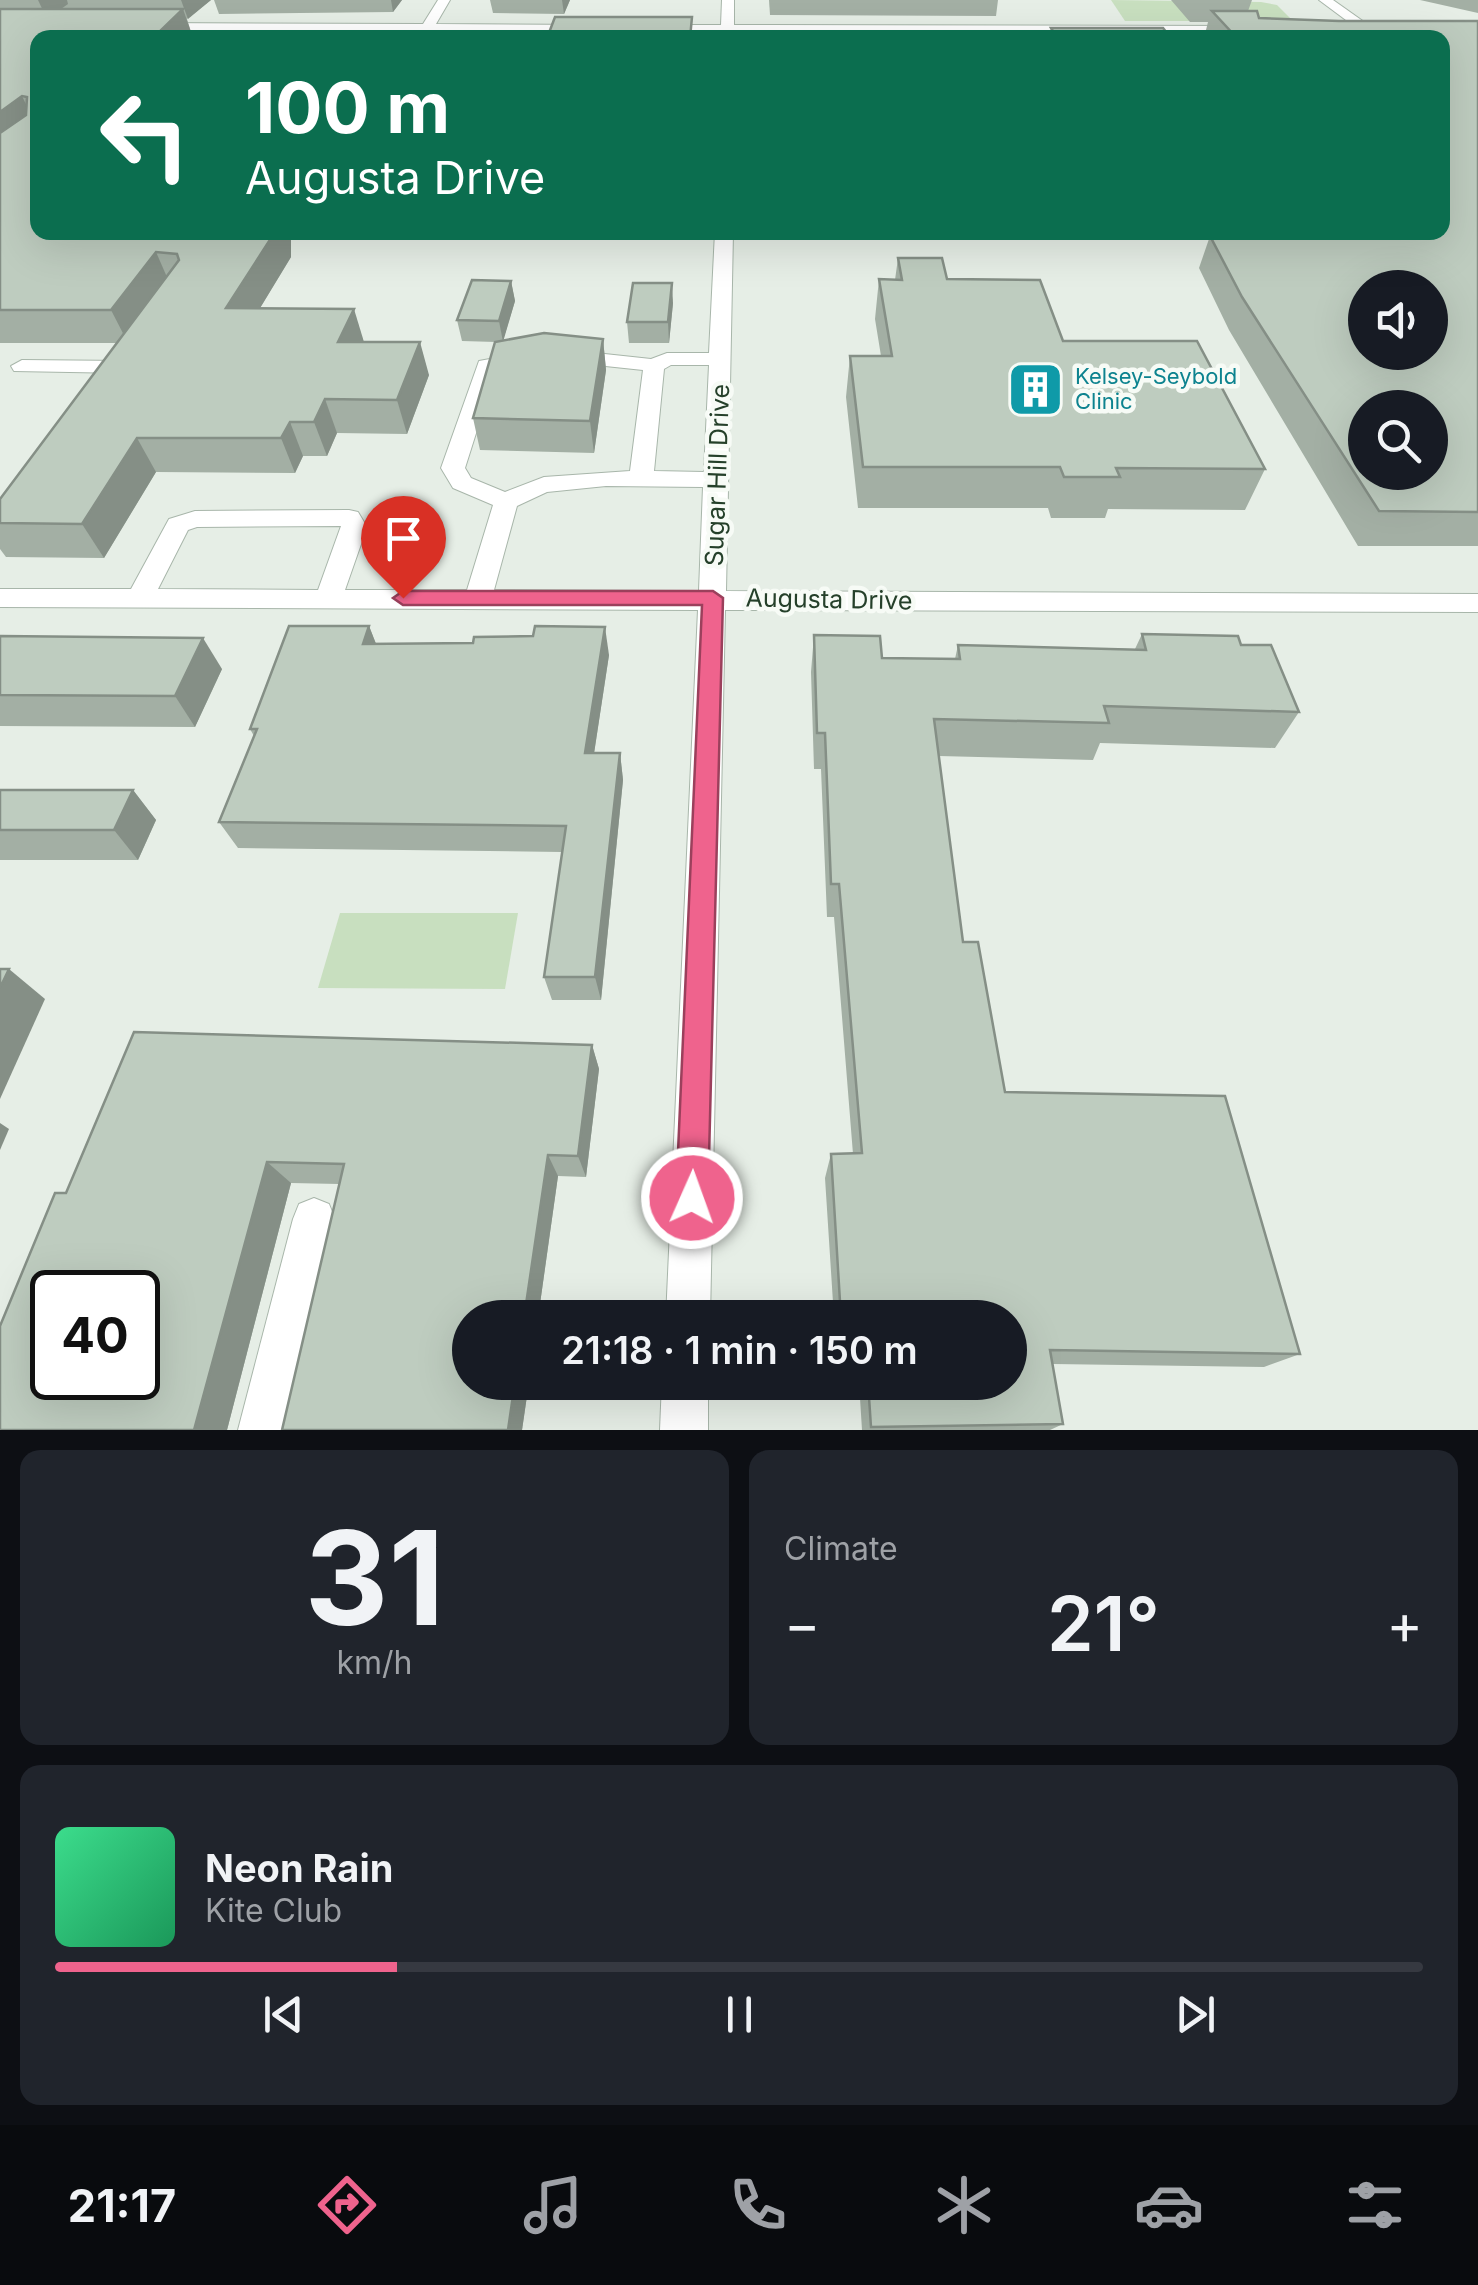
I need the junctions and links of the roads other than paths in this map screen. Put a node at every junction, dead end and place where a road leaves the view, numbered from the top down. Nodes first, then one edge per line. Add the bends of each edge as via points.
1 (444, 0) edge
2 (728, 0) edge
3 (1325, 0) edge
4 (212, 9) dead end
5 (125, 27) edge
6 (192, 28) junction
7 (426, 28) junction
8 (600, 29) edge
9 (636, 29) edge
10 (1333, 29) edge
11 (1367, 29) junction
12 (144, 30) edge
13 (174, 30) edge
14 (250, 30) edge
15 (390, 30) edge
16 (473, 30) edge
17 (586, 30) edge
18 (659, 30) edge
19 (727, 30) edge
20 (1386, 30) edge
21 (724, 240) edge
22 (722, 359) junction
23 (22, 366) dead end
24 (654, 366) junction
25 (102, 398) edge
26 (717, 480) junction
27 (641, 481) junction
28 (507, 502) junction
29 (0, 598) edge
30 (140, 598) junction
31 (329, 598) junction
32 (478, 598) junction
33 (713, 598) junction
34 (1478, 603) edge
35 (314, 1219) dead end
36 (689, 1300) edge
37 (685, 1400) edge
38 (262, 1430) edge
39 (684, 1430) edge

1 - 7 street
2 - 19 street
3 - 11 street
4 - 6 street
5 - 12 street
6 - 13 street
6 - 14 street
7 - 15 street
7 - 16 street
8 - 17 street
9 - 18 street
10 - 11 street
11 - 20 street
21 - 22 street, Sugar Hill Drive
22 - 24 street
22 - 26 street, Sugar Hill Drive
23 - 25 street via 131,359
24 - 27 street
24 - 28 street via 571,354 512,356 486,366 453,468 462,483
26 - 27 street
26 - 33 street, Sugar Hill Drive
27 - 28 street via 558,482 528,488
28 - 32 street
29 - 30 street, Augusta Drive
30 - 31 street, Augusta Drive
30 - 31 street via 178,525 349,518 354,527
31 - 32 street, Augusta Drive
32 - 33 street, Augusta Drive
33 - 34 street, Augusta Drive
33 - 36 street, Sugar Hill Drive
35 - 38 street
37 - 39 street

